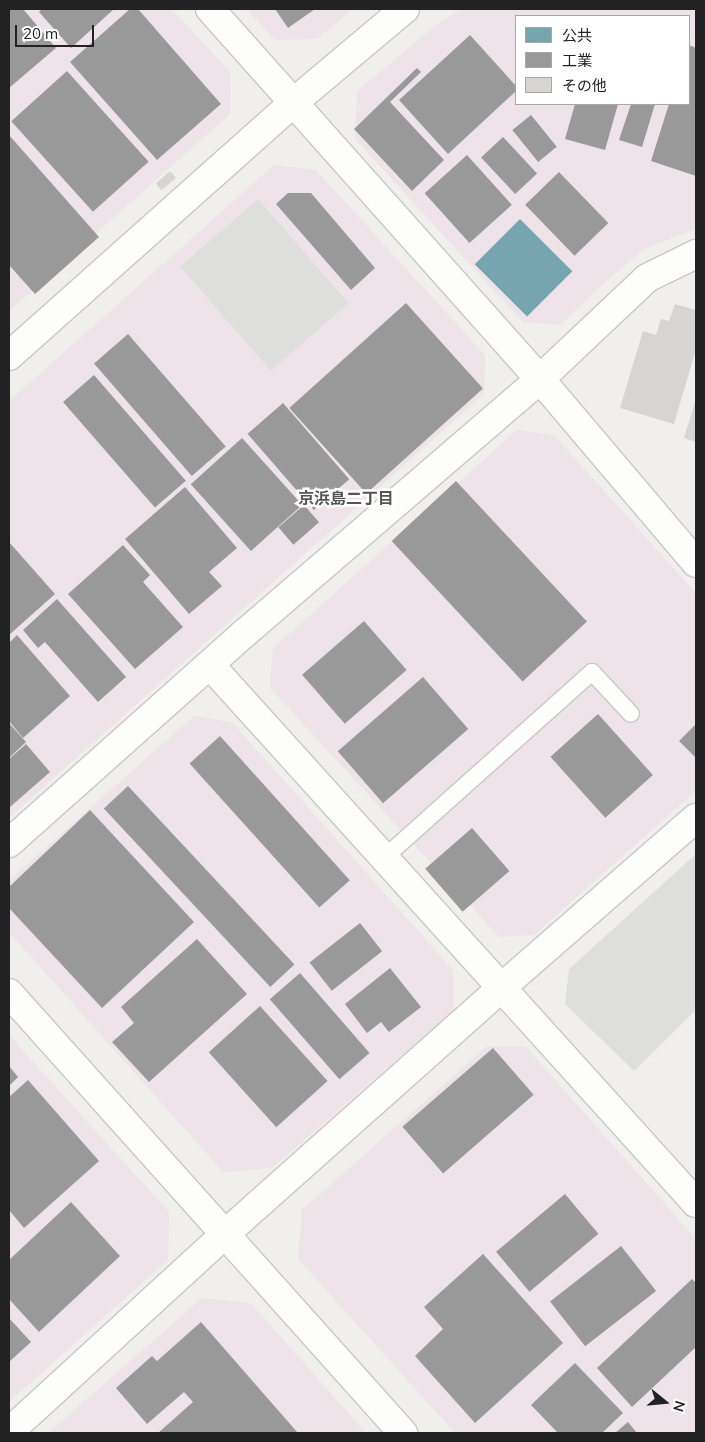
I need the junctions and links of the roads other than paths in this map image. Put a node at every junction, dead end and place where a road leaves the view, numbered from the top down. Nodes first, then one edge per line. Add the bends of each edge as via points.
1 (210, 9) edge
2 (405, 9) edge
3 (294, 102) junction
4 (696, 254) edge
5 (9, 356) edge
6 (540, 379) junction
7 (696, 563) edge
8 (210, 665) junction
9 (631, 714) dead end
10 (696, 818) edge
11 (9, 842) edge
12 (384, 858) junction
13 (502, 987) junction
14 (9, 993) edge
15 (696, 1203) edge
16 (224, 1235) junction
17 (9, 1432) edge
18 (403, 1433) edge

1 - 3 street
2 - 3 street
3 - 5 street
3 - 6 street
4 - 6 street via 647,278
6 - 7 street
6 - 8 street
8 - 11 street
8 - 12 street
9 - 12 lane via 592,672
10 - 13 street
12 - 13 street
13 - 15 street
13 - 16 street
14 - 16 street
16 - 17 street
16 - 18 street

